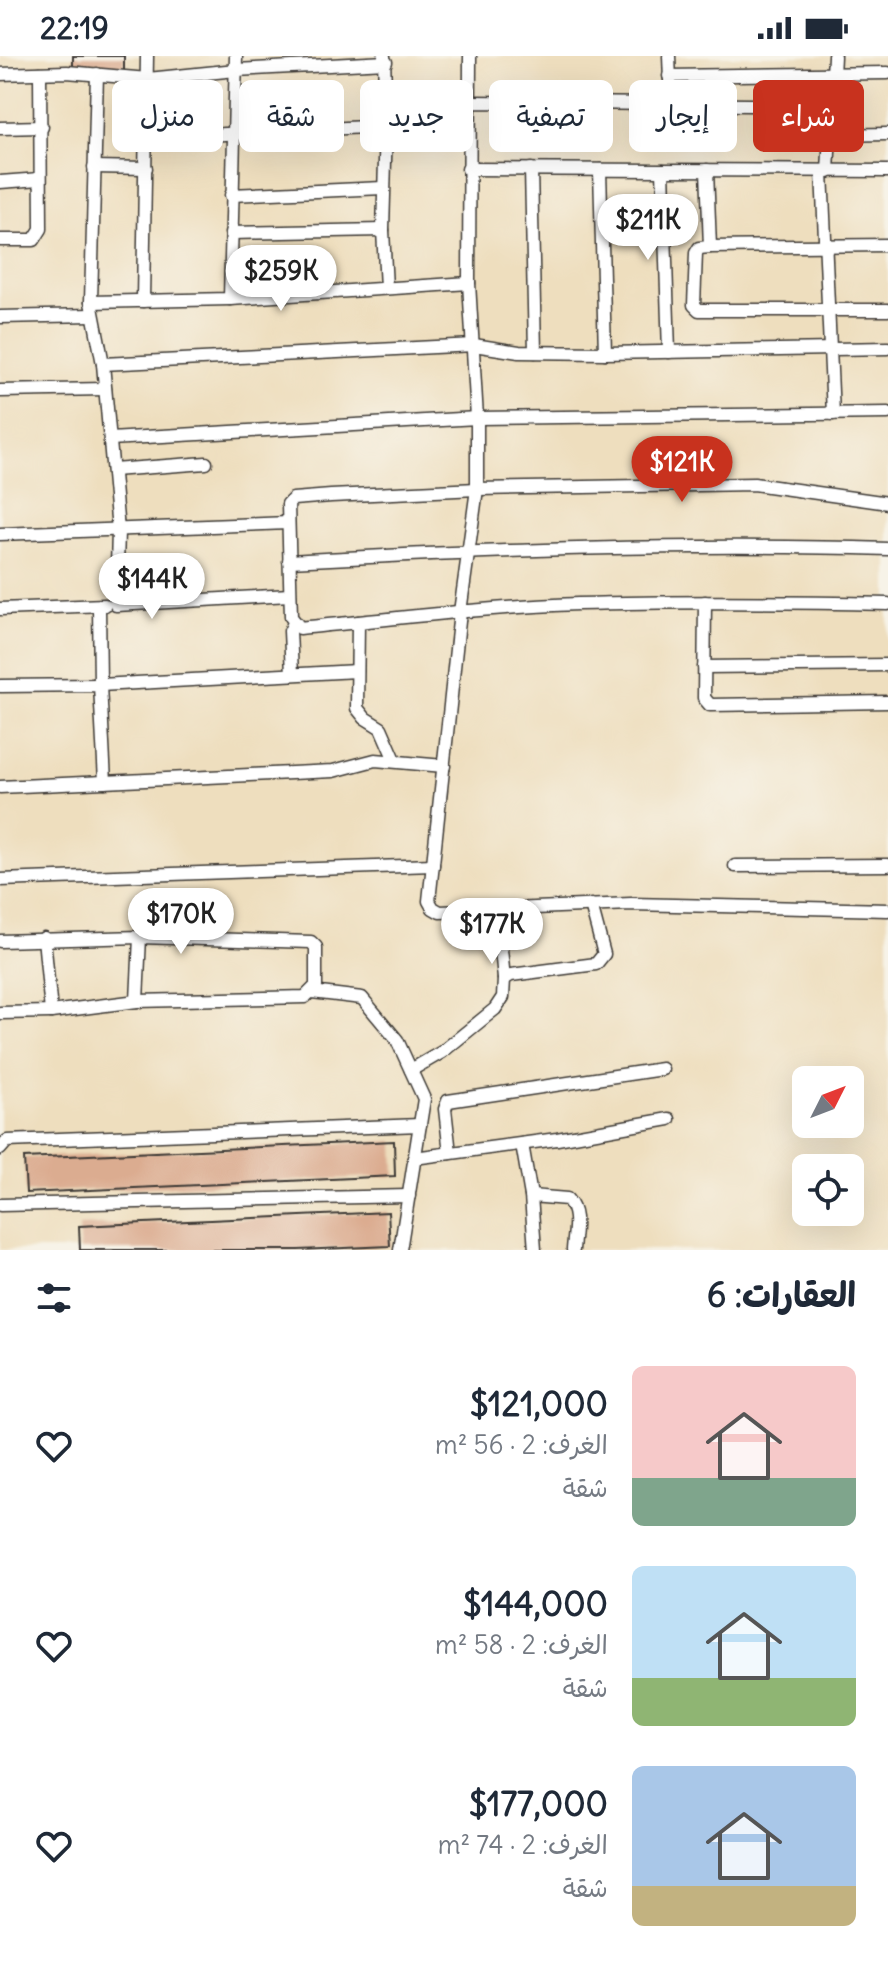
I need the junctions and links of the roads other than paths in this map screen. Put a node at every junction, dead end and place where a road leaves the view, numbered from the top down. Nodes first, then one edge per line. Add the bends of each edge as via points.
1 (67, 56) edge
2 (147, 56) edge
3 (236, 56) edge
4 (470, 56) edge
5 (669, 56) edge
6 (834, 56) edge
7 (385, 59) edge
8 (236, 70) junction
9 (67, 72) junction
10 (40, 73) junction
11 (888, 73) edge
12 (0, 74) edge
13 (97, 74) junction
14 (832, 75) junction
15 (669, 76) junction
16 (148, 79) junction
17 (385, 80) edge
18 (470, 80) edge
19 (669, 80) edge
20 (832, 80) edge
21 (473, 102) edge
22 (629, 105) edge
23 (42, 127) junction
24 (360, 127) edge
25 (0, 128) edge
26 (235, 131) junction
27 (223, 132) edge
28 (864, 134) edge
29 (888, 134) edge
30 (147, 152) edge
31 (385, 152) edge
32 (469, 152) edge
33 (828, 152) edge
34 (94, 167) junction
35 (146, 168) junction
36 (468, 169) junction
37 (531, 169) junction
38 (600, 170) junction
39 (663, 170) junction
40 (707, 170) junction
41 (888, 171) edge
42 (825, 172) junction
43 (40, 179) junction
44 (0, 182) edge
45 (383, 188) junction
46 (231, 195) junction
47 (383, 230) junction
48 (231, 233) junction
49 (0, 240) edge
50 (824, 245) junction
51 (888, 245) edge
52 (710, 247) junction
53 (469, 283) junction
54 (386, 288) junction
55 (230, 299) junction
56 (143, 301) junction
57 (92, 308) junction
58 (828, 309) junction
59 (888, 310) edge
60 (0, 317) edge
61 (474, 345) junction
62 (888, 348) edge
63 (830, 350) junction
64 (535, 352) junction
65 (669, 352) junction
66 (605, 353) junction
67 (103, 364) junction
68 (105, 389) junction
69 (0, 391) edge
70 (888, 413) edge
71 (833, 414) junction
72 (477, 418) junction
73 (110, 439) junction
74 (206, 463) dead end
75 (113, 470) junction
76 (477, 489) junction
77 (888, 503) edge
78 (288, 523) junction
79 (118, 530) junction
80 (0, 534) edge
81 (888, 549) edge
82 (470, 551) junction
83 (289, 561) junction
84 (290, 595) junction
85 (705, 602) junction
86 (888, 604) edge
87 (116, 605) junction
88 (99, 606) junction
89 (0, 609) edge
90 (460, 612) junction
91 (358, 622) junction
92 (294, 623) junction
93 (888, 665) edge
94 (704, 667) junction
95 (357, 671) junction
96 (292, 674) junction
97 (100, 685) junction
98 (0, 686) edge
99 (888, 702) edge
100 (395, 760) junction
101 (444, 766) junction
102 (105, 782) junction
103 (0, 787) edge
104 (433, 865) junction
105 (888, 865) edge
106 (735, 866) dead end
107 (0, 880) edge
108 (591, 905) junction
109 (497, 909) junction
110 (888, 910) edge
111 (140, 937) junction
112 (44, 938) junction
113 (0, 941) edge
114 (504, 979) junction
115 (312, 992) junction
116 (137, 1001) junction
117 (51, 1012) junction
118 (0, 1013) edge
119 (662, 1069) dead end
120 (411, 1070) junction
121 (669, 1119) dead end
122 (420, 1125) junction
123 (522, 1144) junction
124 (0, 1149) edge
125 (450, 1153) junction
126 (414, 1158) junction
127 (409, 1196) junction
128 (531, 1196) junction
129 (0, 1205) edge
130 (400, 1250) edge
131 (535, 1250) edge
132 (573, 1250) edge

1 - 9 street
2 - 16 street
3 - 8 street
4 - 18 street
5 - 15 street
6 - 14 street
7 - 8 street
7 - 17 street
8 - 16 street
8 - 26 street
9 - 10 street
9 - 13 street
10 - 12 street
10 - 23 street
11 - 14 street
13 - 16 street
13 - 34 street
14 - 15 street
14 - 20 street
15 - 19 street
21 - 22 street
23 - 25 street
23 - 43 street
24 - 26 street
26 - 27 street
26 - 46 street
28 - 29 street
30 - 35 street
31 - 45 street
32 - 36 street
33 - 42 street
34 - 35 street
34 - 57 street
35 - 56 street
36 - 37 street
36 - 53 street
37 - 38 street
37 - 64 street
38 - 39 street
38 - 66 street
39 - 40 street
39 - 65 street
40 - 42 street
40 - 52 street
41 - 42 street
42 - 50 street
43 - 44 street
43 - 49 street via 40,234 34,240
45 - 46 street
45 - 47 street
46 - 48 street
47 - 48 street
47 - 54 street
48 - 55 street
50 - 51 street
50 - 52 street
50 - 58 street
52 - 58 street via 696,253 694,305 699,310
53 - 54 street
53 - 61 street
54 - 55 street
55 - 56 street
56 - 57 street
57 - 60 street
57 - 67 street
58 - 59 street
58 - 63 street
61 - 64 street
61 - 67 street
61 - 72 street
62 - 63 street
63 - 65 street
63 - 71 street
64 - 66 street
65 - 66 street
67 - 68 street
68 - 69 street
68 - 73 street
70 - 71 street
71 - 72 street
72 - 73 street
72 - 76 street
73 - 75 street
74 - 75 street
75 - 79 street
76 - 77 street via 754,484
76 - 78 street via 293,499
76 - 82 street
78 - 79 street
78 - 83 street
79 - 80 street
79 - 87 street
81 - 82 street via 753,545
82 - 83 street
82 - 90 street
83 - 84 street
84 - 87 street
84 - 92 street
85 - 86 street
85 - 90 street
85 - 94 street
87 - 88 street
88 - 89 street
88 - 97 street
90 - 91 street
90 - 101 street
91 - 92 street via 300,628
91 - 95 street
92 - 96 street
93 - 94 street
94 - 99 street via 704,698 710,705
95 - 96 street
95 - 100 street via 357,708 381,728
96 - 97 street
97 - 98 street
97 - 102 street
100 - 101 street
100 - 102 street via 333,771
101 - 104 street
102 - 103 street
104 - 107 street
104 - 109 street via 433,908
105 - 106 street
108 - 109 street
108 - 110 street
108 - 114 street via 604,954 596,964
109 - 114 street
111 - 112 street
111 - 115 street via 311,942 316,947
111 - 116 street
112 - 113 street
112 - 117 street
114 - 120 street via 501,1003 442,1052
115 - 116 street via 267,999
115 - 120 street via 362,998 397,1040
116 - 117 street
117 - 118 street
119 - 125 street via 448,1101
120 - 122 street via 424,1099
121 - 123 street
122 - 124 street via 7,1141
122 - 126 street
123 - 125 street
123 - 128 street
125 - 126 street
126 - 127 street
127 - 129 street
127 - 130 street
128 - 131 street
128 - 132 street via 570,1202 575,1210

